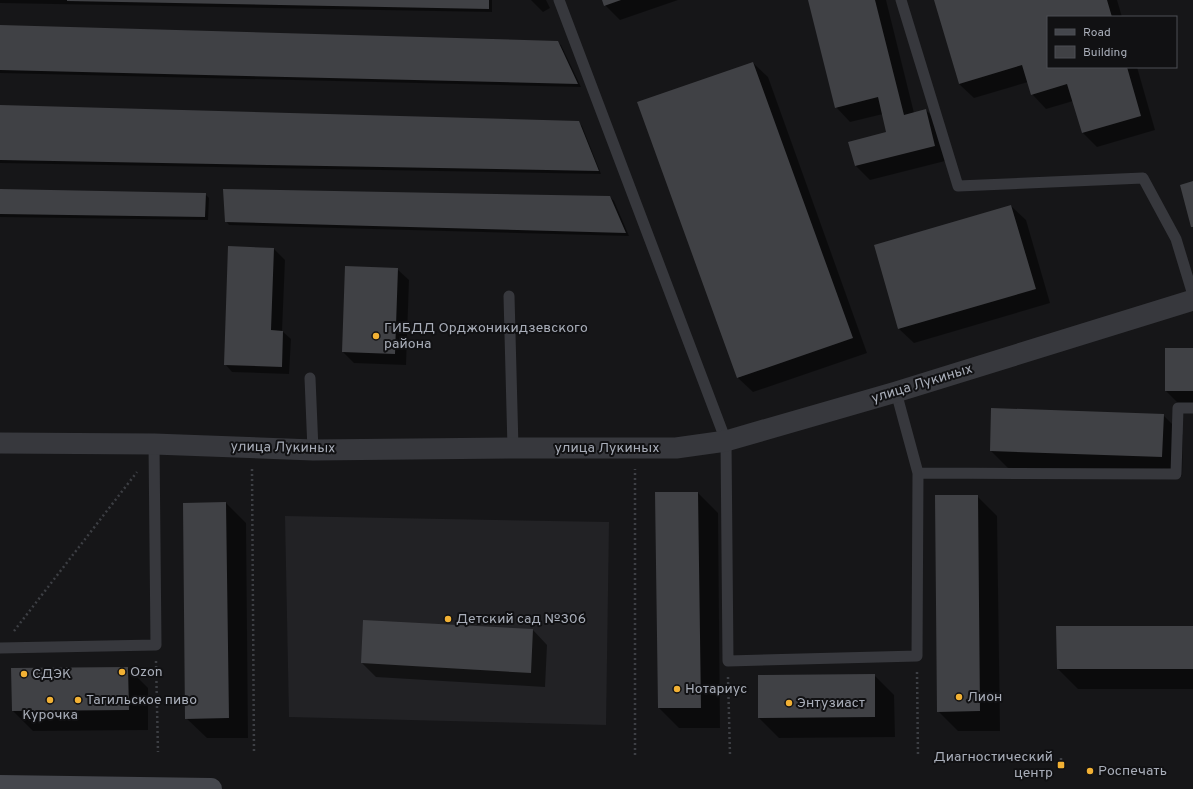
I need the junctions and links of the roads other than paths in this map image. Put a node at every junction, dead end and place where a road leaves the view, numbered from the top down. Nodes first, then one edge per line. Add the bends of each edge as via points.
1 (559, 0) edge
2 (901, 0) edge
3 (1193, 295) edge
4 (508, 296) dead end
5 (1193, 300) edge
6 (310, 378) dead end
7 (896, 392) junction
8 (1193, 408) edge
9 (0, 442) edge
10 (726, 442) junction
11 (154, 448) junction
12 (513, 448) junction
13 (313, 450) junction
14 (918, 473) junction
15 (0, 648) edge
16 (0, 786) edge
17 (211, 789) edge

1 - 10 lane
2 - 3 lane via 958,186 1142,178 1176,239
4 - 12 lane
5 - 7 street, улица Лукиных
6 - 13 lane
7 - 10 street, улица Лукиных
7 - 14 lane
8 - 14 lane via 1178,408 1176,474
9 - 11 street, улица Лукиных
10 - 12 street, улица Лукиных via 676,448
10 - 14 lane via 728,661 917,656
11 - 13 street, улица Лукиных
11 - 15 lane via 156,645
12 - 13 street, улица Лукиных
16 - 17 main road

